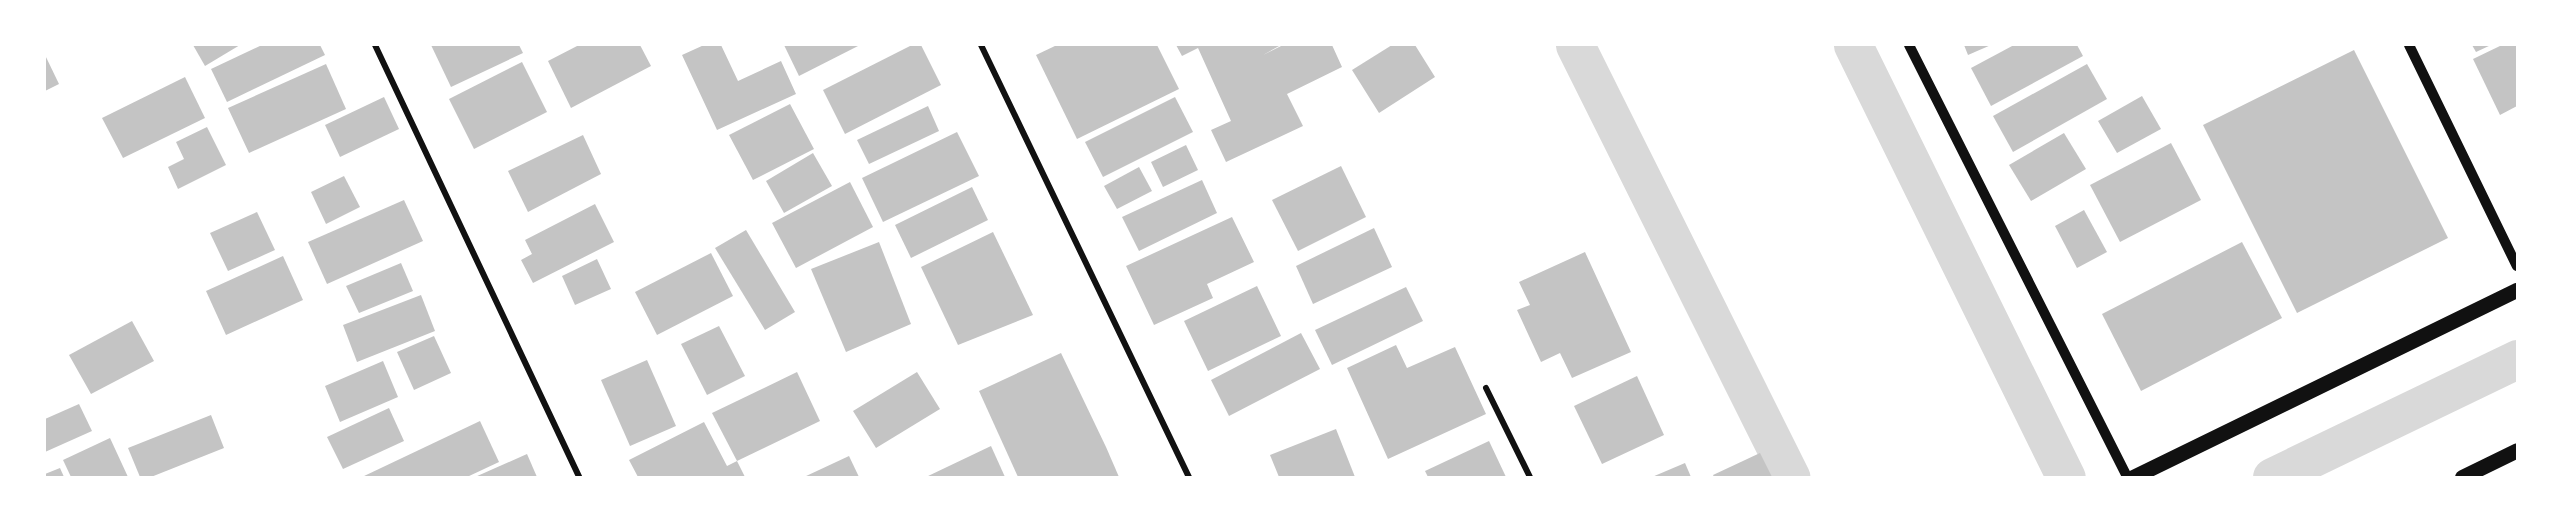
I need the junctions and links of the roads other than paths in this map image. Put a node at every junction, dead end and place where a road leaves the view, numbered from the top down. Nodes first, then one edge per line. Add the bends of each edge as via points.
1 (375, 45) edge
2 (981, 45) edge
3 (1909, 45) edge
4 (2409, 45) edge
5 (2517, 266) edge
6 (2517, 290) edge
7 (1486, 388) dead end
8 (2517, 450) edge
9 (579, 477) edge
10 (1189, 477) edge
11 (1530, 477) edge
12 (2127, 477) edge
13 (2133, 477) edge
14 (2462, 477) edge

1 - 9 street
2 - 10 street
3 - 12 street
4 - 5 street
6 - 13 main road
7 - 11 street
8 - 14 main road

